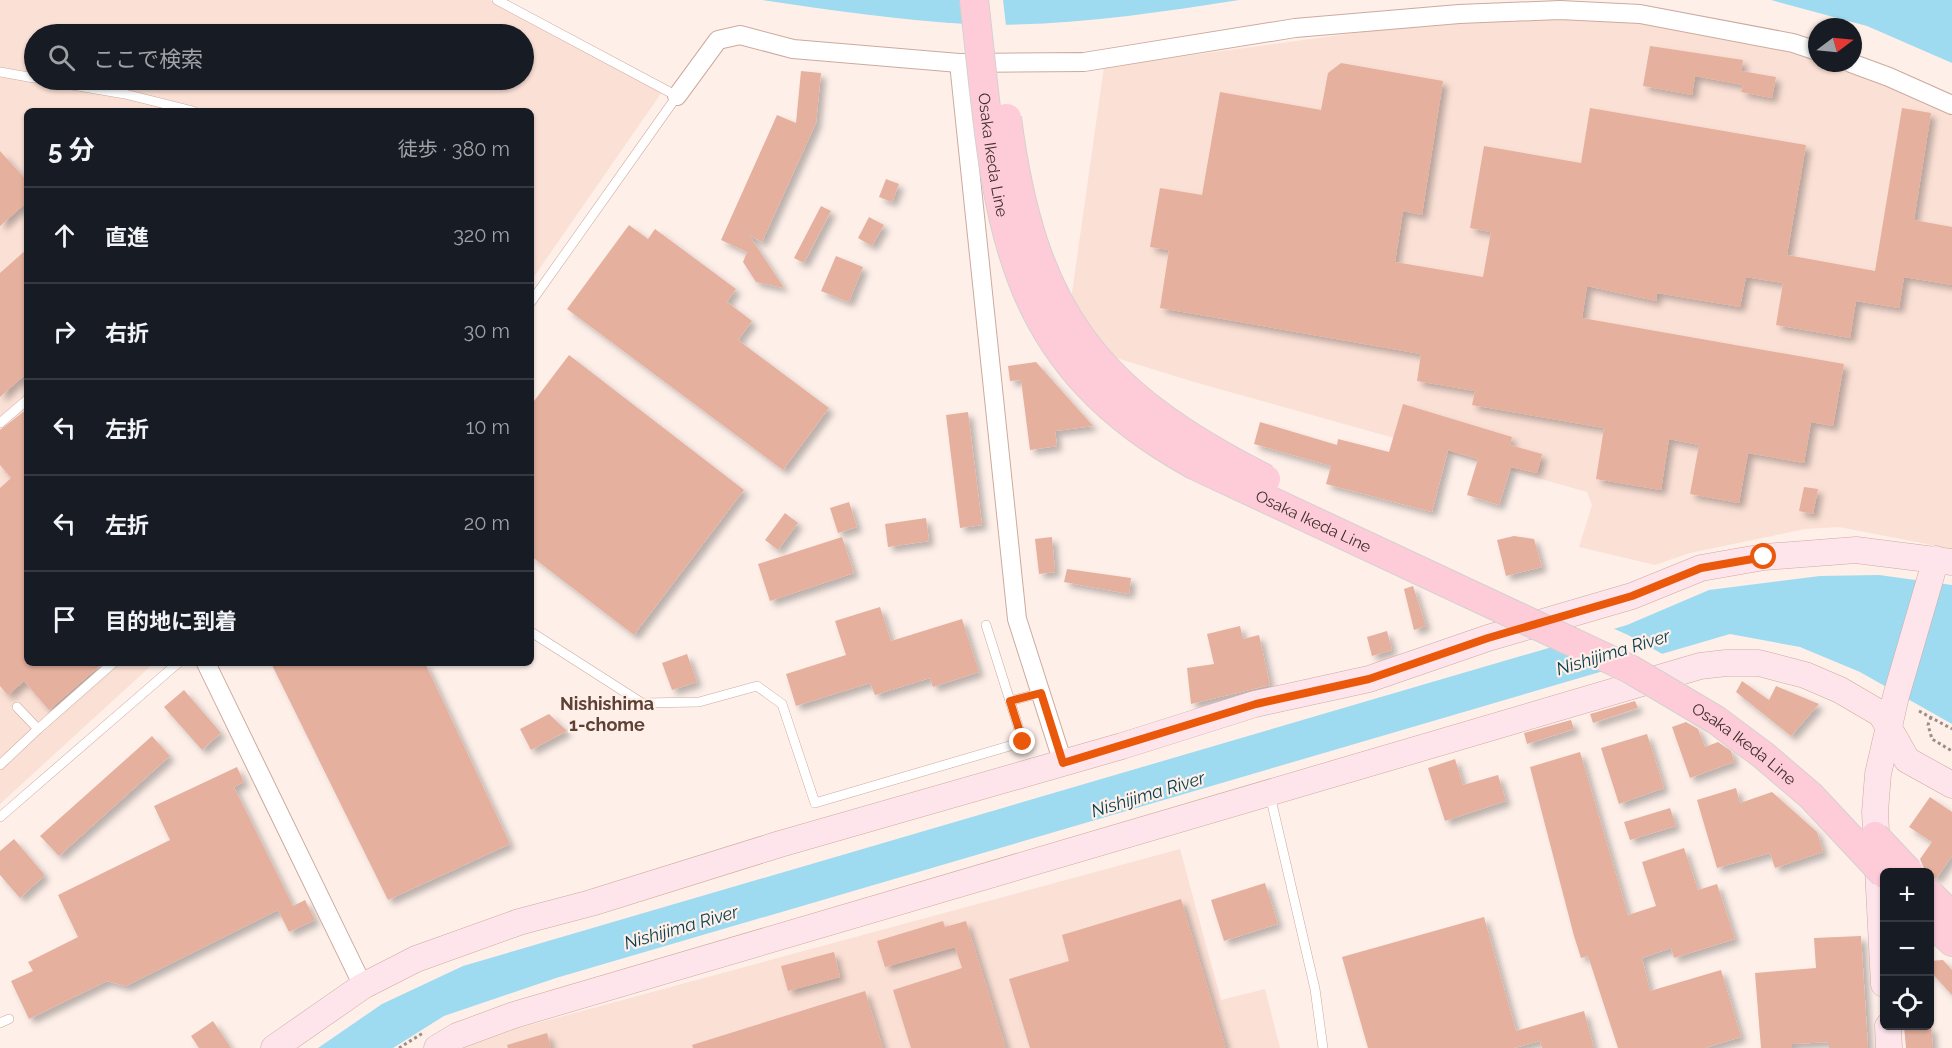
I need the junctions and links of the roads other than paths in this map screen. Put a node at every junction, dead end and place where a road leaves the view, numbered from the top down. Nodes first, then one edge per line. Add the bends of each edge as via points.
1 (497, 0) edge
2 (974, 0) edge
3 (993, 0) edge
4 (1808, 48) edge
5 (959, 63) junction
6 (1862, 67) edge
7 (0, 72) edge
8 (24, 76) edge
9 (102, 90) edge
10 (677, 96) junction
11 (1952, 105) edge
12 (182, 108) edge
13 (534, 298) edge
14 (24, 403) edge
15 (0, 423) edge
16 (1940, 564) edge
17 (986, 625) dead end
18 (534, 634) edge
19 (110, 666) edge
20 (175, 666) edge
21 (207, 666) edge
22 (1041, 693) junction
23 (1010, 701) junction
24 (17, 707) dead end
25 (1888, 728) junction
26 (38, 729) junction
27 (1063, 763) junction
28 (0, 765) edge
29 (1952, 785) edge
30 (1270, 792) junction
31 (0, 817) edge
32 (1904, 868) edge
33 (1880, 870) edge
34 (1934, 899) edge
35 (1952, 916) edge
36 (1930, 922) edge
37 (1952, 942) edge
38 (1884, 976) edge
39 (363, 986) junction
40 (1888, 1030) edge
41 (274, 1048) edge
42 (437, 1048) edge
43 (1323, 1048) edge
44 (1889, 1048) edge

1 - 10 lane
2 - 33 main road, Osaka Ikeda Line, bridge via 996,183 1015,266 1053,342 1106,405 1146,437 1194,465 1630,669 1716,720 1811,796
3 - 32 main road, Osaka Ikeda Line, bridge via 1012,153 1035,249 1070,324 1118,382 1159,416 1238,465 1639,652 1727,704 1824,782
4 - 5 street via 1640,14 1560,10 1295,28 1084,62
5 - 10 street via 793,49 740,35 718,40
5 - 22 street via 1017,619
6 - 11 street
7 - 8 lane
9 - 12 lane
10 - 13 lane
14 - 15 lane
16 - 25 street
16 - 27 street via 1856,550 1764,557 1701,568 1632,596 1488,638 1369,679 1256,704
17 - 23 lane
18 - 23 lane via 642,703 699,702 757,686 782,704 814,803 1023,742
19 - 26 lane
20 - 31 lane
21 - 39 street
22 - 23 lane
22 - 27 street
24 - 26 lane
25 - 29 street via 1907,760
25 - 30 street via 1881,714 1805,675 1759,663 1726,663 1700,666
25 - 38 street via 1875,812
26 - 28 lane
27 - 39 street via 519,922 416,959
30 - 42 street via 514,1015 457,1036
30 - 43 lane via 1315,988
34 - 35 main road
36 - 37 main road
39 - 41 street
40 - 44 street

